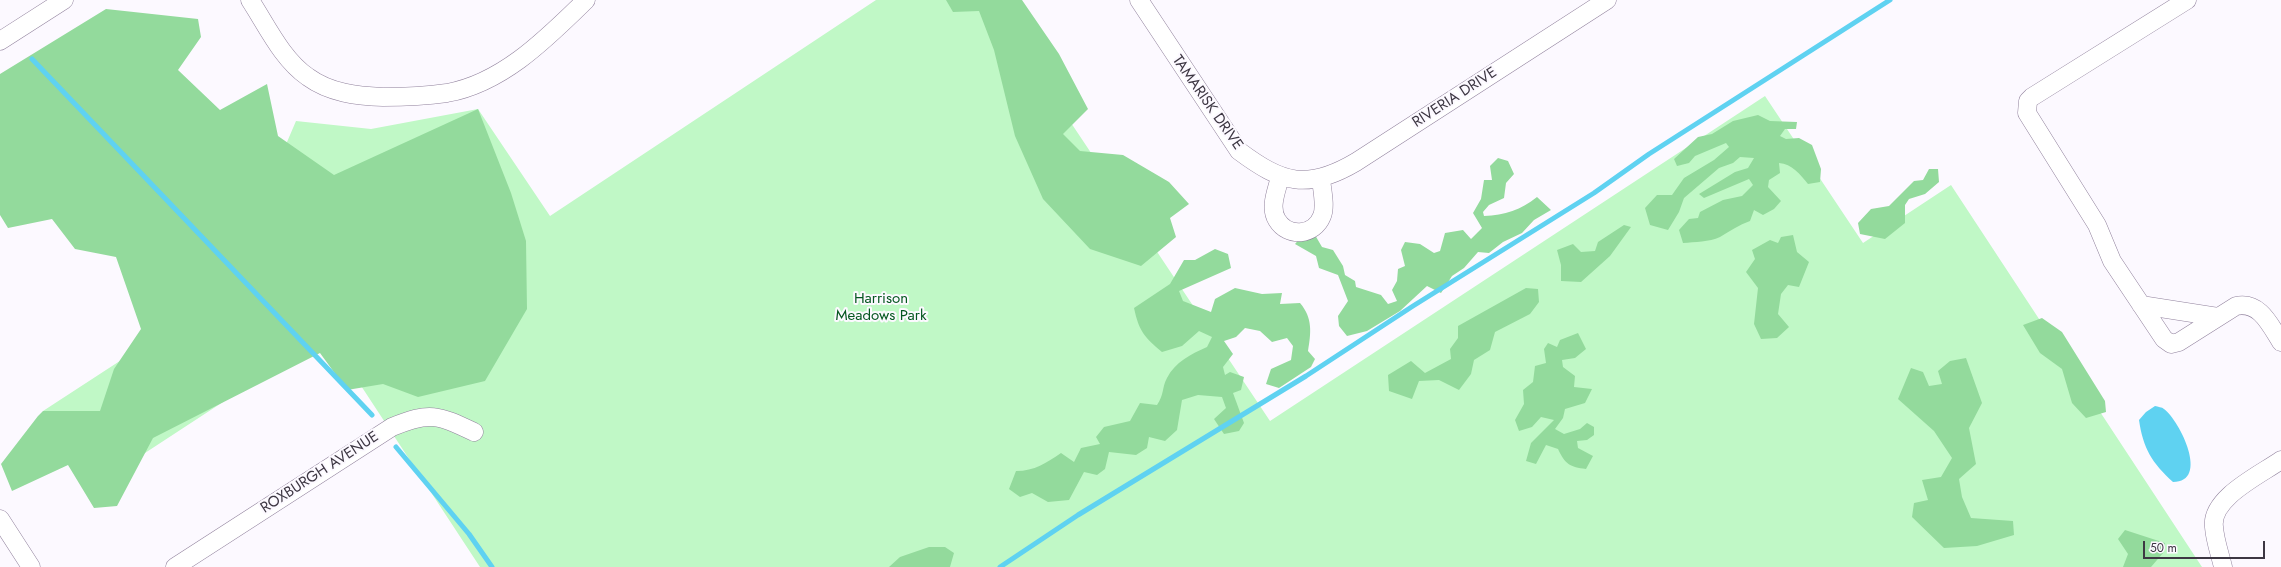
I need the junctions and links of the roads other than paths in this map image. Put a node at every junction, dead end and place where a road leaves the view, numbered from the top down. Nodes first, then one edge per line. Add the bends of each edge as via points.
1 (64, 0) edge
2 (250, 0) edge
3 (586, 0) edge
4 (1139, 0) edge
5 (1607, 0) edge
6 (2187, 0) edge
7 (0, 41) edge
8 (1288, 178) junction
9 (1321, 179) junction
10 (2141, 305) junction
11 (2218, 317) junction
12 (2281, 342) edge
13 (474, 432) dead end
14 (2281, 460) edge
15 (0, 519) edge
16 (31, 567) edge
17 (175, 567) edge
18 (2223, 567) edge

1 - 7 street
2 - 3 street via 291,62 325,88 358,96 408,97 448,93 484,80 532,50
4 - 8 street, TAMARISK DRIVE via 1238,151 1259,166
5 - 9 street, RIVERIA DRIVE via 1356,162 1338,173
6 - 10 street via 2032,97 2027,107 2030,119 2097,225 2112,261
8 - 9 street, RIVERIA DRIVE
8 - 9 street via 1274,202 1277,220 1285,228 1300,233 1309,231 1317,225 1322,216
10 - 11 street
10 - 11 street via 2164,339 2172,344
11 - 12 street via 2236,306 2249,305 2263,314
13 - 17 street, ROXBURGH AVENUE via 445,418 417,417 392,427
14 - 18 street via 2226,498 2218,509 2214,517 2214,527
15 - 16 street

